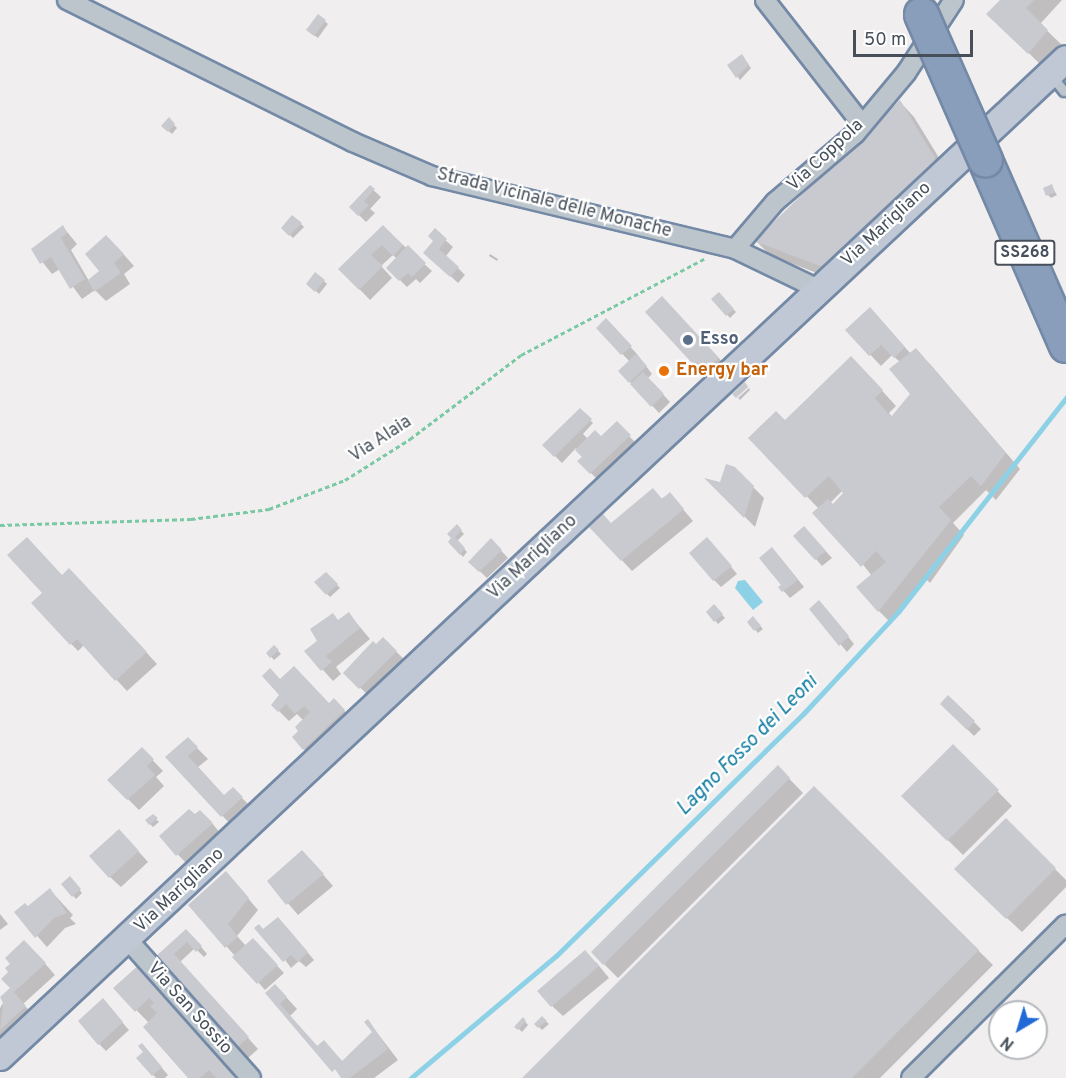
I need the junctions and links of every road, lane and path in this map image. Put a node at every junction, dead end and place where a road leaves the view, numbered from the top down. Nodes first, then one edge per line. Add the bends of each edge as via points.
1 (67, 0) edge
2 (765, 0) edge
3 (954, 0) edge
4 (917, 7) edge
5 (1060, 74) edge
6 (862, 124) junction
7 (735, 249) junction
8 (818, 289) junction
9 (1066, 345) edge
10 (0, 525) edge
11 (1066, 924) edge
12 (128, 940) junction
13 (0, 1057) edge
14 (251, 1078) edge
15 (911, 1078) edge

1 - 7 street, Strada Vicinale delle Monache via 353,142 432,176
2 - 6 street
3 - 6 street, Via Coppola via 906,73
4 - 9 highway, SS268, bridge
5 - 8 street, Via Marigliano
6 - 7 street, Via Coppola via 775,202
7 - 8 street, Strada Vicinale delle Monache
7 - 10 path, Via Alaia via 690,264 521,355 410,439 345,480 280,505 191,519
8 - 12 street, Via Marigliano
11 - 15 street
12 - 13 street, Via Marigliano
12 - 14 street, Via San Sossio

